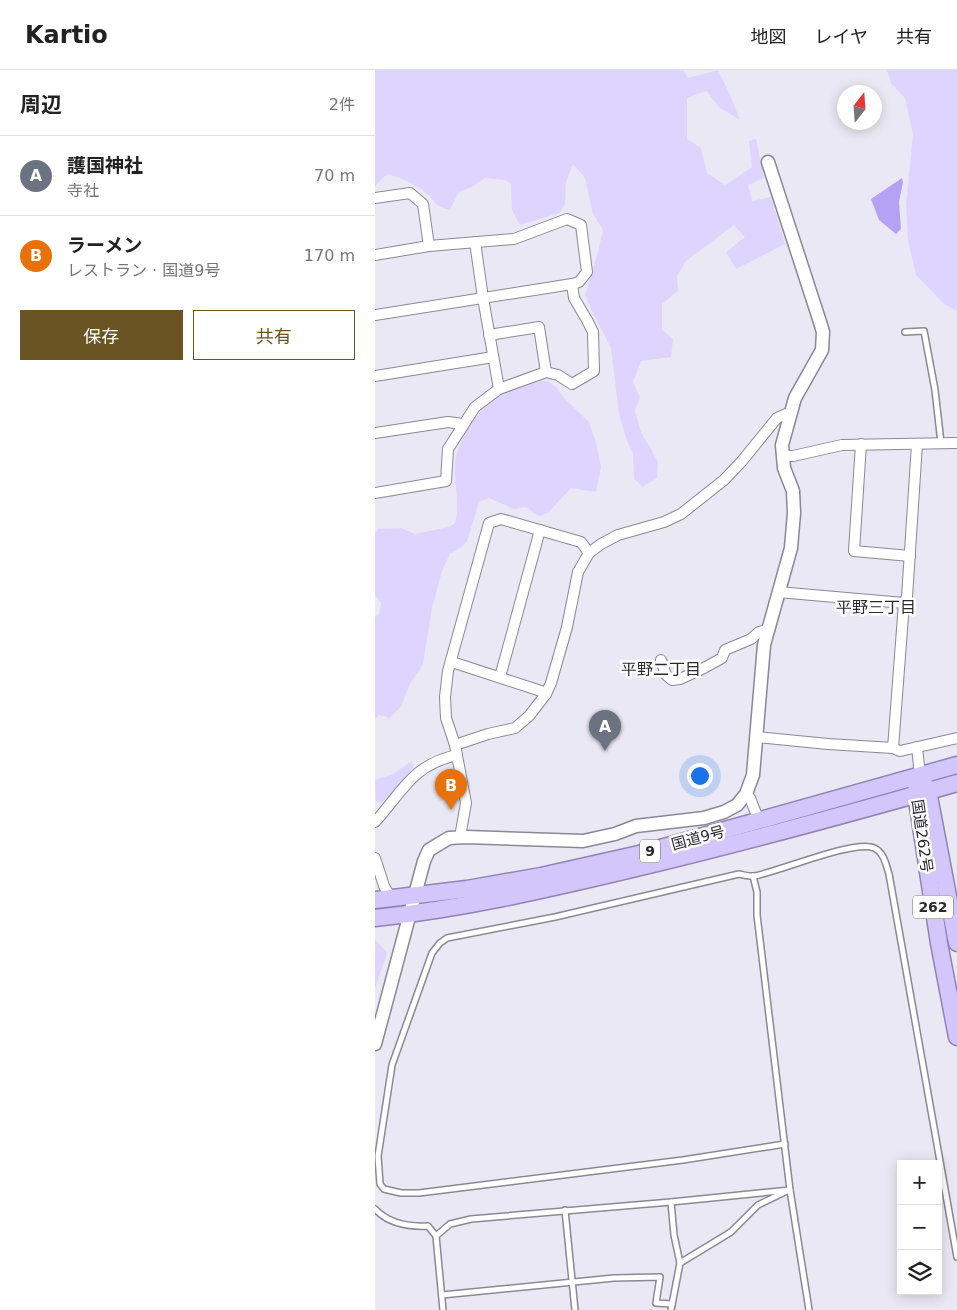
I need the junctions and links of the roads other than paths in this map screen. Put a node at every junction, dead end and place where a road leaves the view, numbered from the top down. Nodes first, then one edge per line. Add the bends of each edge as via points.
1 (768, 162) dead end
2 (375, 198) edge
3 (475, 242) junction
4 (429, 246) junction
5 (375, 255) edge
6 (572, 284) junction
7 (483, 298) junction
8 (375, 315) edge
9 (905, 332) dead end
10 (489, 334) junction
11 (493, 357) junction
12 (546, 372) junction
13 (375, 376) edge
14 (499, 389) junction
15 (789, 415) junction
16 (463, 424) junction
17 (375, 433) edge
18 (861, 444) junction
19 (917, 444) junction
20 (941, 444) junction
21 (955, 444) edge
22 (957, 454) edge
23 (782, 456) junction
24 (375, 493) edge
25 (540, 530) junction
26 (589, 553) junction
27 (910, 556) junction
28 (778, 592) junction
29 (904, 602) junction
30 (767, 630) junction
31 (661, 660) dead end
32 (451, 662) junction
33 (500, 677) junction
34 (546, 694) junction
35 (756, 737) junction
36 (957, 738) edge
37 (917, 747) junction
38 (893, 748) junction
39 (456, 750) junction
40 (957, 765) edge
41 (919, 776) junction
42 (957, 783) edge
43 (922, 792) junction
44 (746, 794) junction
45 (759, 821) junction
46 (375, 822) edge
47 (460, 837) junction
48 (375, 858) edge
49 (753, 876) junction
50 (416, 894) junction
51 (383, 899) edge
52 (411, 914) junction
53 (375, 918) edge
54 (957, 941) edge
55 (939, 943) junction
56 (380, 1007) edge
57 (957, 1037) edge
58 (375, 1044) edge
59 (785, 1144) junction
60 (377, 1186) edge
61 (790, 1190) junction
62 (671, 1202) junction
63 (375, 1209) edge
64 (565, 1210) junction
65 (436, 1236) junction
66 (957, 1257) edge
67 (680, 1263) junction
68 (572, 1283) junction
69 (442, 1296) junction
70 (671, 1307) edge
71 (443, 1310) edge
72 (575, 1310) edge
73 (809, 1310) edge

1 - 15 street via 823,332 819,357
2 - 4 street via 410,193 423,204
3 - 4 street
3 - 6 street via 514,239 567,219 581,226 587,272 579,282
3 - 7 street
4 - 5 street
6 - 7 street
6 - 12 street via 574,298 593,332 594,371 572,384
7 - 8 street
7 - 10 street
9 - 20 lane via 924,331
10 - 11 street
10 - 12 street via 539,326
11 - 13 street
11 - 14 street
12 - 14 street
14 - 16 street via 475,407
15 - 23 street
15 - 26 street via 777,418 743,461 681,514 618,536
16 - 17 street via 448,422
16 - 24 street via 447,449 446,482
18 - 19 street
18 - 23 street
18 - 27 street via 854,551
19 - 20 street
19 - 27 street
20 - 21 street
21 - 22 street
23 - 28 street via 795,503 791,548
25 - 26 street via 581,542
25 - 32 street via 501,519 489,523
25 - 33 street
26 - 34 street via 578,572 567,626
27 - 29 street
28 - 29 street
28 - 30 street
29 - 38 street
30 - 31 street via 725,650 722,658 680,679 672,680 666,675
30 - 35 street
32 - 33 street
32 - 39 street via 445,697
33 - 34 street
34 - 39 street via 515,728 488,734
35 - 38 street
35 - 44 street via 753,774
36 - 37 street
37 - 38 street via 900,752
37 - 41 street
39 - 46 street via 418,771
39 - 47 street via 466,803
40 - 41 highway, 国道9号 / 9
41 - 43 highway, 国道262号 / 262
41 - 45 highway, 国道9号 / 9
42 - 43 highway, 国道9号 / 9
43 - 52 highway, 国道9号 / 9 via 753,840 539,892
43 - 54 highway, 国道262号 / 262
43 - 55 highway, 国道262号 / 262
44 - 45 street
44 - 47 street via 737,805 724,812 704,818 637,826 594,840
45 - 50 highway, 国道9号 / 9 via 639,854 541,876
47 - 50 street via 449,838 429,850
48 - 51 street via 385,886
49 - 59 lane
49 - 60 lane via 739,874 555,917 447,938 432,953 392,1065 378,1156
49 - 66 lane via 861,846 878,850 884,858
50 - 51 highway, 国道9号 / 9
50 - 52 street
52 - 53 highway, 国道9号 / 9
52 - 56 street
54 - 55 street
55 - 57 highway, 国道262号 / 262
56 - 58 street
59 - 60 lane via 419,1193 401,1193
59 - 61 lane
61 - 62 lane
61 - 67 lane via 758,1205 731,1232
61 - 73 lane
62 - 64 lane
62 - 67 lane
63 - 65 lane via 389,1221 428,1226
64 - 65 lane via 471,1219 450,1224
64 - 68 lane
65 - 69 lane
67 - 70 lane
68 - 69 lane
68 - 70 lane via 660,1277 657,1303
68 - 72 lane
69 - 71 lane

